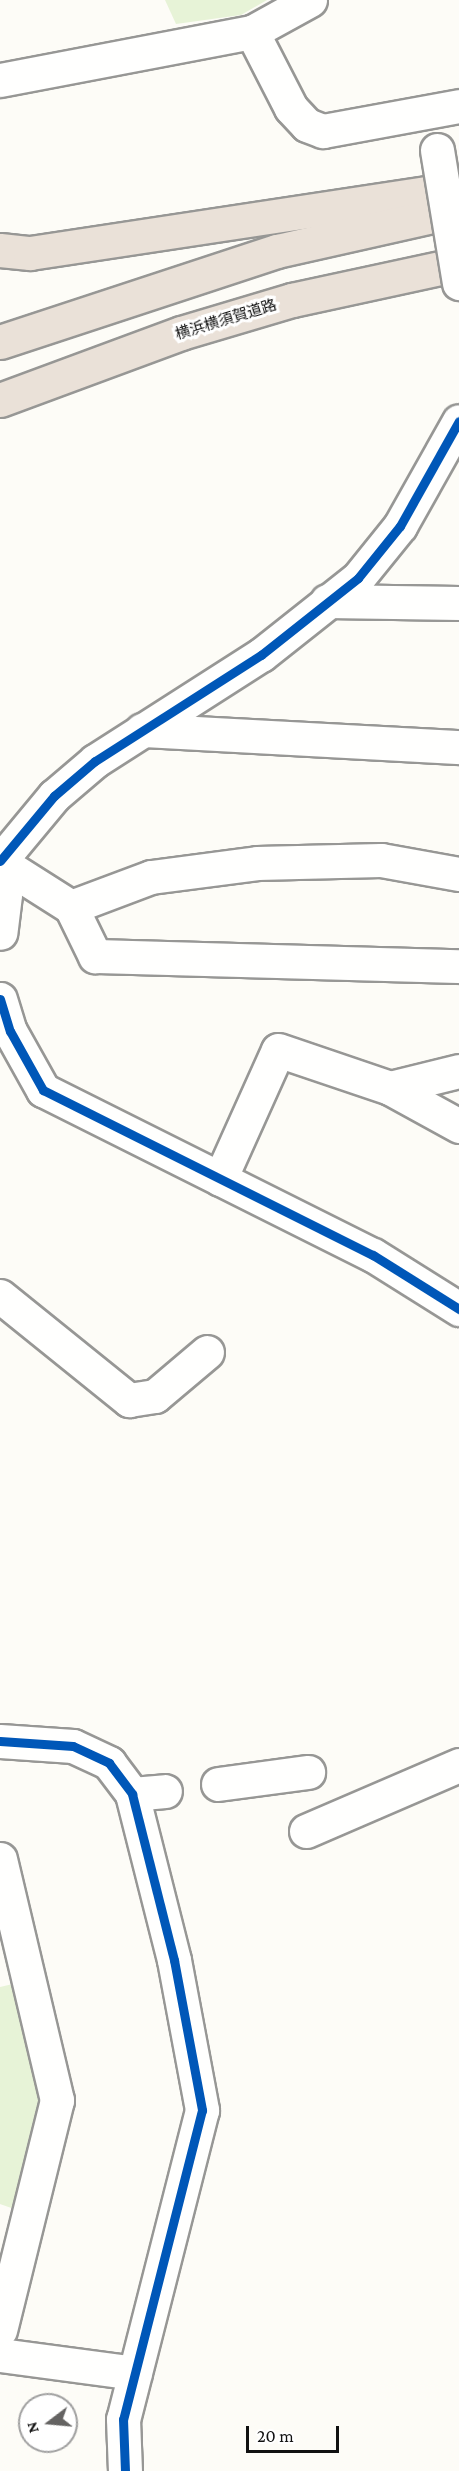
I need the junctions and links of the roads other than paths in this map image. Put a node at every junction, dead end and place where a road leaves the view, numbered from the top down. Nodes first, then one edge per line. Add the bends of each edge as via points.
1 (310, 0) edge
2 (252, 32) junction
3 (0, 80) edge
4 (444, 109) edge
5 (459, 188) edge
6 (459, 210) edge
7 (0, 250) edge
8 (459, 264) edge
9 (459, 283) edge
10 (292, 300) junction
11 (0, 342) edge
12 (0, 400) edge
13 (459, 421) edge
14 (0, 424) edge
15 (327, 601) junction
16 (459, 603) edge
17 (142, 730) junction
18 (459, 747) edge
19 (0, 863) edge
20 (459, 874) edge
21 (71, 907) junction
22 (0, 933) edge
23 (459, 966) edge
24 (0, 999) edge
25 (459, 1071) edge
26 (390, 1088) junction
27 (459, 1126) edge
28 (220, 1179) junction
29 (0, 1296) edge
30 (459, 1309) edge
31 (207, 1352) dead end
32 (0, 1741) edge
33 (459, 1766) edge
34 (308, 1772) dead end
35 (218, 1784) dead end
36 (165, 1791) dead end
37 (132, 1794) junction
38 (306, 1831) dead end
39 (0, 1859) edge
40 (0, 2330) edge
41 (0, 2355) edge
42 (135, 2373) junction
43 (125, 2471) edge

1 - 2 street
2 - 3 street
2 - 4 street via 291,108 307,125 323,131
4 - 9 street, bridge via 437,150
5 - 7 highway via 30,253
6 - 11 highway via 265,254
8 - 10 highway, 横浜横須賀道路
10 - 12 highway, 横浜横須賀道路 via 181,333
10 - 14 highway
13 - 15 street via 400,526 358,578
15 - 16 street
15 - 17 street via 261,655
17 - 18 street
17 - 19 street via 54,796
19 - 21 street
19 - 22 street via 5,895
20 - 21 street via 381,860 257,862 151,877
21 - 23 street via 95,956
24 - 28 street via 10,1031 44,1090
25 - 26 street
26 - 27 street
26 - 28 street via 278,1050
28 - 30 street via 373,1255
29 - 31 street via 129,1400 155,1396
32 - 37 street via 73,1746 110,1763
33 - 38 street
34 - 35 street
36 - 37 street
37 - 42 street via 174,1960 202,2110
39 - 40 street via 57,2100 17,2224
41 - 42 street
42 - 43 street via 123,2419

